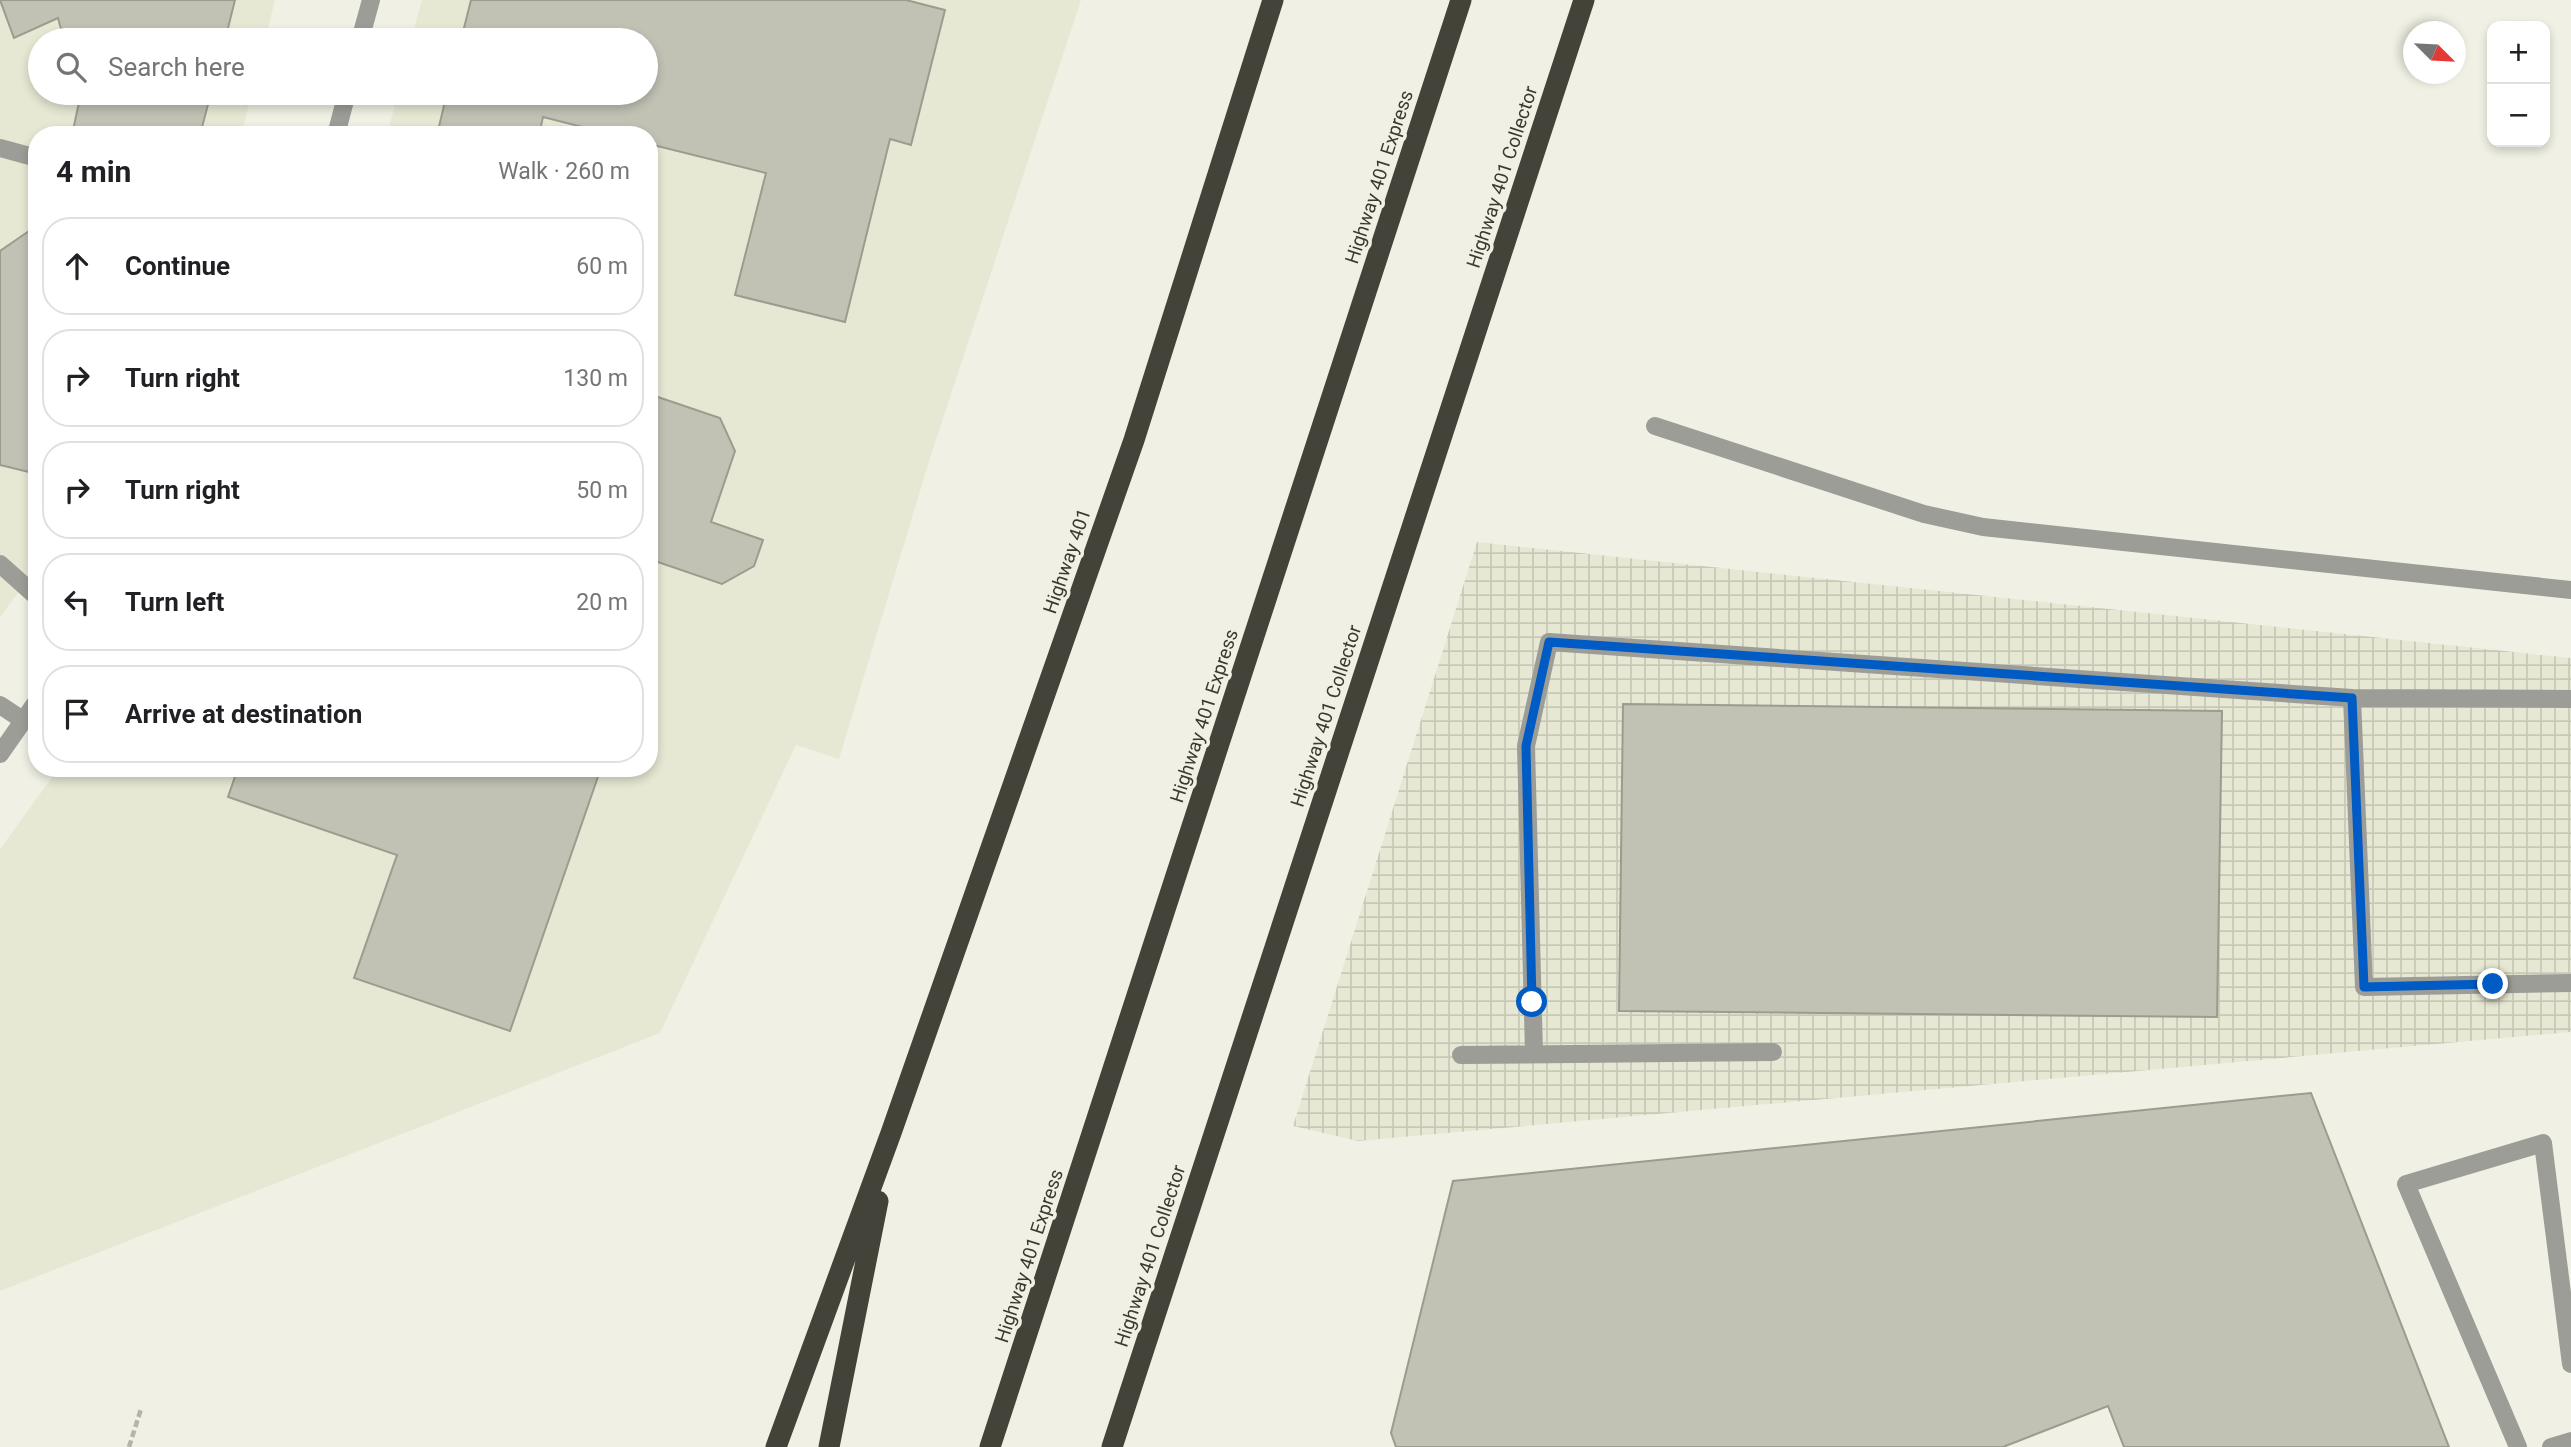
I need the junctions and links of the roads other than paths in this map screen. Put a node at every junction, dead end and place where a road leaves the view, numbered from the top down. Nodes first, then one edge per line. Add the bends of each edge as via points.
1 (371, 0) edge
2 (1273, 0) edge
3 (1461, 0) edge
4 (1584, 0) edge
5 (363, 28) edge
6 (344, 105) edge
7 (338, 126) edge
8 (0, 148) edge
9 (28, 156) edge
10 (1656, 426) dead end
11 (0, 564) edge
12 (28, 589) edge
13 (2571, 590) edge
14 (2352, 698) junction
15 (2571, 699) edge
16 (0, 705) edge
17 (28, 715) edge
18 (24, 721) junction
19 (0, 754) edge
20 (2571, 983) edge
21 (1773, 1052) dead end
22 (1534, 1054) junction
23 (1461, 1055) dead end
24 (891, 1133) junction
25 (2571, 1364) edge
26 (2571, 1441) edge
27 (776, 1447) edge
28 (829, 1447) edge
29 (990, 1447) edge
30 (1112, 1447) edge
31 (2518, 1447) edge
32 (2551, 1447) edge

1 - 5 street
2 - 24 highway, Highway 401 via 1134,440
3 - 29 highway, Highway 401 Express
4 - 30 highway, Highway 401 Collector
6 - 7 street
8 - 9 street
10 - 13 street via 1924,514 1983,527
11 - 12 street
14 - 15 street
14 - 20 street via 2364,987
14 - 22 street via 1549,642 1526,746
16 - 18 street
17 - 18 street
18 - 19 street
21 - 22 street
22 - 23 street
24 - 27 highway
24 - 28 highway
25 - 31 street via 2543,1143 2406,1184
26 - 32 street

